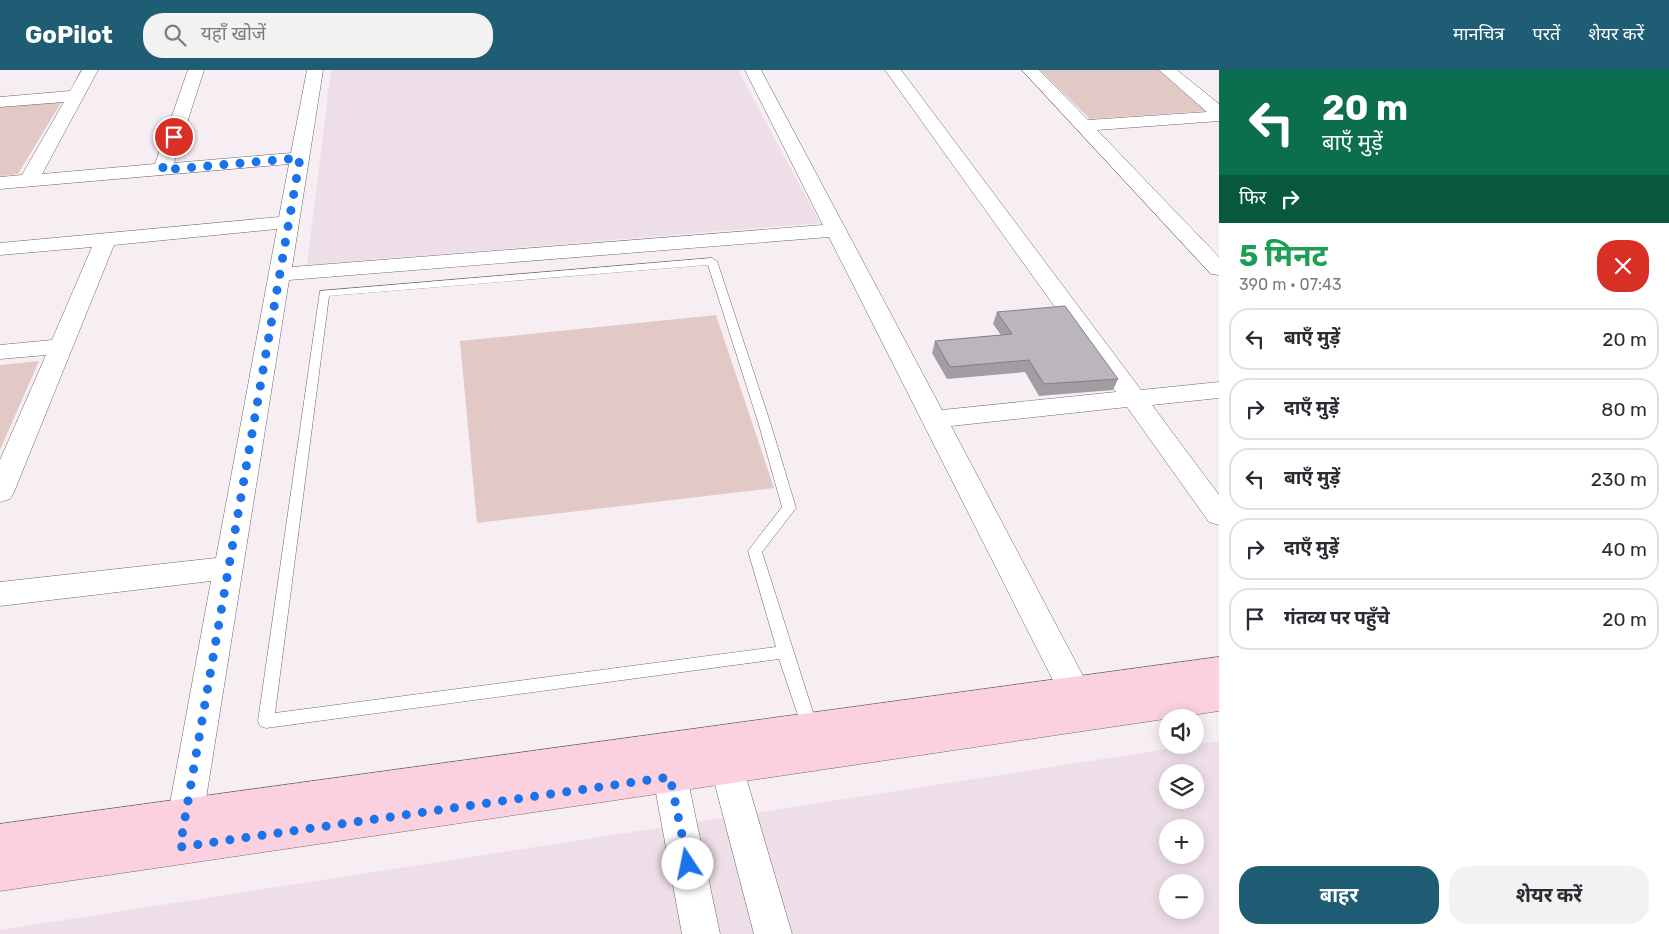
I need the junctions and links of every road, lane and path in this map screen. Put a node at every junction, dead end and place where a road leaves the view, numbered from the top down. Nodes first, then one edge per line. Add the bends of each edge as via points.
1 (90, 70) edge
2 (196, 70) edge
3 (315, 70) edge
4 (754, 70) edge
5 (893, 70) edge
6 (1030, 70) edge
7 (1167, 70) edge
8 (75, 96) junction
9 (0, 102) edge
10 (1219, 114) edge
11 (1083, 126) junction
12 (300, 158) junction
13 (162, 170) junction
14 (28, 181) junction
15 (0, 183) edge
16 (288, 222) junction
17 (836, 230) junction
18 (106, 239) junction
19 (0, 249) edge
20 (1217, 265) edge
21 (280, 274) junction
22 (61, 346) junction
23 (0, 352) edge
24 (1219, 390) edge
25 (1134, 399) junction
26 (935, 419) junction
27 (0, 492) edge
28 (1219, 514) edge
29 (228, 568) junction
30 (0, 594) edge
31 (785, 652) junction
32 (1219, 670) edge
33 (1219, 697) edge
34 (1082, 703) junction
35 (810, 728) junction
36 (696, 744) junction
37 (728, 768) junction
38 (670, 777) junction
39 (182, 831) junction
40 (0, 842) edge
41 (0, 874) edge
42 (701, 934) edge
43 (773, 934) edge

1 - 8 street
2 - 13 street
3 - 12 street
4 - 17 street
5 - 25 street
6 - 11 street
7 - 10 street
8 - 9 street
8 - 14 street
10 - 11 street
11 - 20 street
12 - 13 street
12 - 16 street
13 - 14 street
14 - 15 street
16 - 18 street
16 - 21 street
17 - 21 street
17 - 26 street
18 - 19 street
18 - 22 street
21 - 29 street
22 - 23 street
22 - 27 street
24 - 25 street
25 - 26 street
25 - 28 street
26 - 34 street
29 - 30 street
29 - 39 street
31 - 31 lane via 755,551 789,508 766,425 712,261 324,293 266,721
31 - 35 lane
32 - 34 street
33 - 34 street
34 - 35 street
34 - 37 street
35 - 36 street
36 - 37 street
36 - 38 street
36 - 39 street
37 - 38 street
37 - 43 street
38 - 39 street
38 - 42 street
39 - 40 street
39 - 41 street

